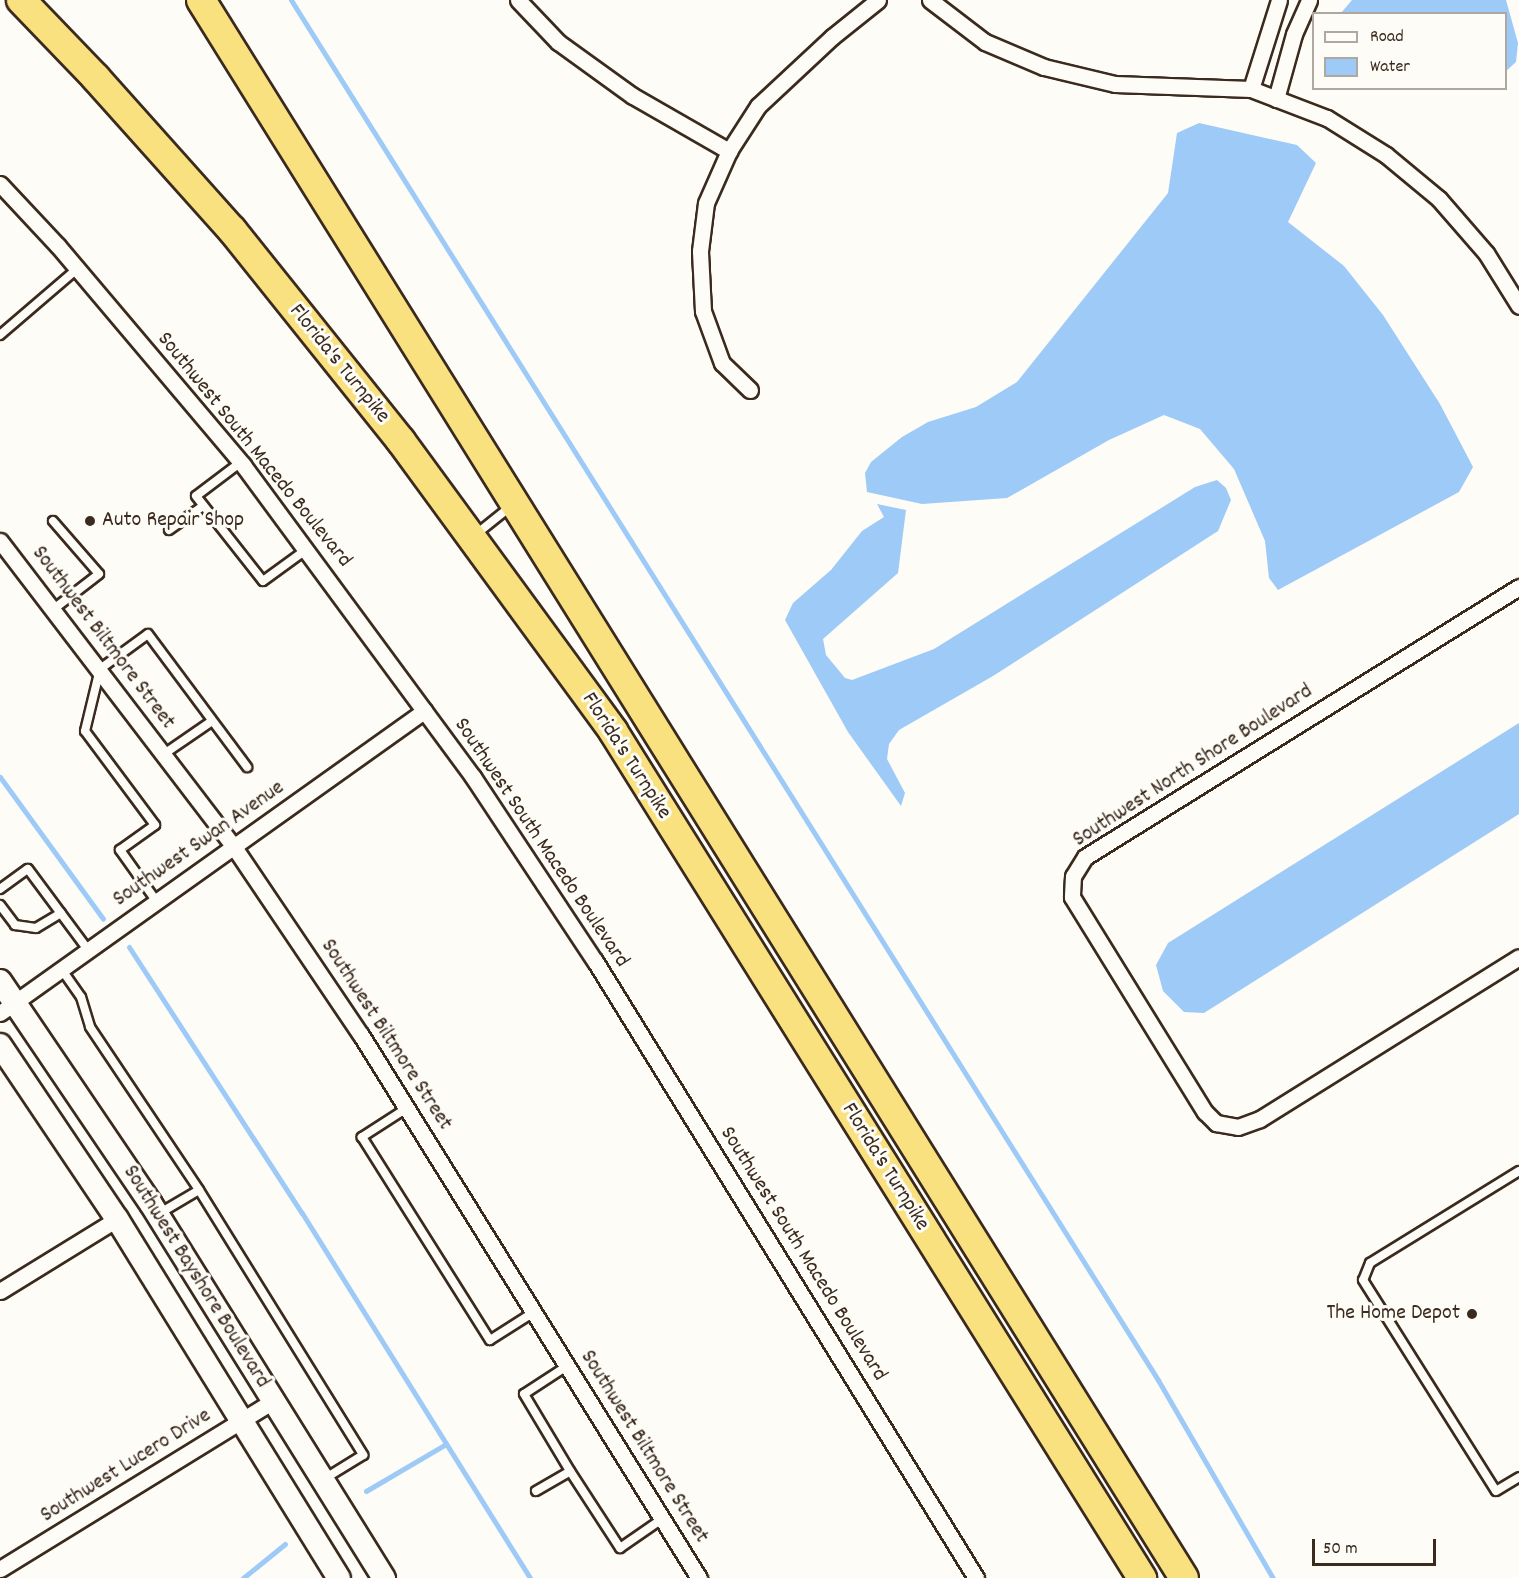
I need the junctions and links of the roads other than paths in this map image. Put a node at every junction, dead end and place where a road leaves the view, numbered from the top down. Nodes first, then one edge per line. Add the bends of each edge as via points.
1 (21, 0) edge
2 (201, 0) edge
3 (518, 0) edge
4 (879, 0) edge
5 (930, 0) edge
6 (1280, 0) edge
7 (1309, 0) edge
8 (1251, 89) junction
9 (1276, 99) junction
10 (729, 151) junction
11 (0, 184) edge
12 (77, 269) junction
13 (1519, 306) edge
14 (0, 335) edge
15 (750, 390) dead end
16 (241, 462) junction
17 (514, 504) junction
18 (203, 506) junction
19 (53, 521) dead end
20 (169, 530) dead end
21 (471, 538) junction
22 (0, 541) edge
23 (307, 549) junction
24 (1519, 587) edge
25 (55, 608) junction
26 (100, 669) junction
27 (424, 711) junction
28 (212, 721) junction
29 (164, 754) junction
30 (247, 767) dead end
31 (234, 847) junction
32 (0, 889) edge
33 (157, 902) junction
34 (0, 905) edge
35 (61, 913) junction
36 (89, 951) junction
37 (1519, 957) edge
38 (62, 970) junction
39 (0, 981) edge
40 (8, 1008) edge
41 (0, 1045) edge
42 (407, 1108) junction
43 (1519, 1171) edge
44 (200, 1190) junction
45 (158, 1215) junction
46 (117, 1219) junction
47 (0, 1291) edge
48 (534, 1312) junction
49 (567, 1366) junction
50 (275, 1400) junction
51 (243, 1420) junction
52 (570, 1472) junction
53 (1519, 1477) edge
54 (323, 1479) junction
55 (536, 1491) dead end
56 (662, 1519) junction
57 (0, 1569) edge
58 (339, 1578) edge
59 (384, 1578) edge
60 (699, 1578) edge
61 (976, 1578) edge
62 (1142, 1578) edge
63 (1184, 1578) edge

1 - 21 highway, Florida's Turnpike via 232,230 401,441
2 - 17 highway, Florida's Turnpike
3 - 10 street via 558,42 633,96
4 - 10 street via 832,37 759,106
5 - 8 street via 985,42 1044,66 1115,84
6 - 8 street
7 - 9 street via 1294,33
8 - 9 street
9 - 13 street via 1327,118 1386,155 1439,199 1486,253
10 - 15 street via 706,203 700,251 703,310 722,363
11 - 12 street, Southwest South Macedo Boulevard
12 - 14 lane
12 - 16 street, Southwest South Macedo Boulevard
16 - 18 lane via 196,496
16 - 23 street, Southwest South Macedo Boulevard
17 - 21 lane
17 - 63 highway, Florida's Turnpike
18 - 20 lane
18 - 23 lane via 263,581
19 - 25 lane via 99,574
21 - 62 highway, Florida's Turnpike via 613,731
22 - 25 street, Southwest Biltmore Street
23 - 27 street, Southwest South Macedo Boulevard
24 - 37 street, Southwest North Shore Boulevard via 1085,857 1073,876 1072,897 1205,1112 1216,1123 1238,1127 1260,1119
25 - 26 street, Southwest Biltmore Street
26 - 28 lane via 148,634
26 - 29 street, Southwest Biltmore Street
26 - 33 lane via 85,731 155,825 120,850
27 - 31 street, Southwest Swan Avenue
27 - 61 street, Southwest South Macedo Boulevard via 595,961
28 - 29 lane
28 - 30 lane
29 - 31 street, Southwest Biltmore Street
31 - 33 street, Southwest Swan Avenue
31 - 42 street, Southwest Biltmore Street
32 - 35 lane via 28,869
33 - 36 street, Southwest Swan Avenue
34 - 35 lane via 15,925 36,928
35 - 36 lane
36 - 38 street, Southwest Swan Avenue
38 - 40 street, Southwest Swan Avenue
38 - 44 lane via 81,997 90,1027
39 - 40 main road, Southwest Bayshore Boulevard
40 - 45 main road, Southwest Bayshore Boulevard
41 - 46 main road, Southwest Bayshore Boulevard
42 - 48 street, Southwest Biltmore Street
42 - 48 lane via 362,1137 490,1340
43 - 53 lane via 1370,1263 1363,1280 1496,1491
44 - 45 lane
44 - 54 lane via 363,1455
45 - 50 main road, Southwest Bayshore Boulevard
46 - 47 street
46 - 51 main road, Southwest Bayshore Boulevard
48 - 49 street, Southwest Biltmore Street
49 - 52 lane via 524,1394
49 - 56 street, Southwest Biltmore Street
50 - 51 street, Southwest Lucero Drive
50 - 54 main road, Southwest Bayshore Boulevard
51 - 57 street, Southwest Lucero Drive
51 - 58 main road, Southwest Bayshore Boulevard
52 - 55 lane
52 - 56 lane via 620,1548
54 - 59 main road, Southwest Bayshore Boulevard
56 - 60 street, Southwest Biltmore Street

